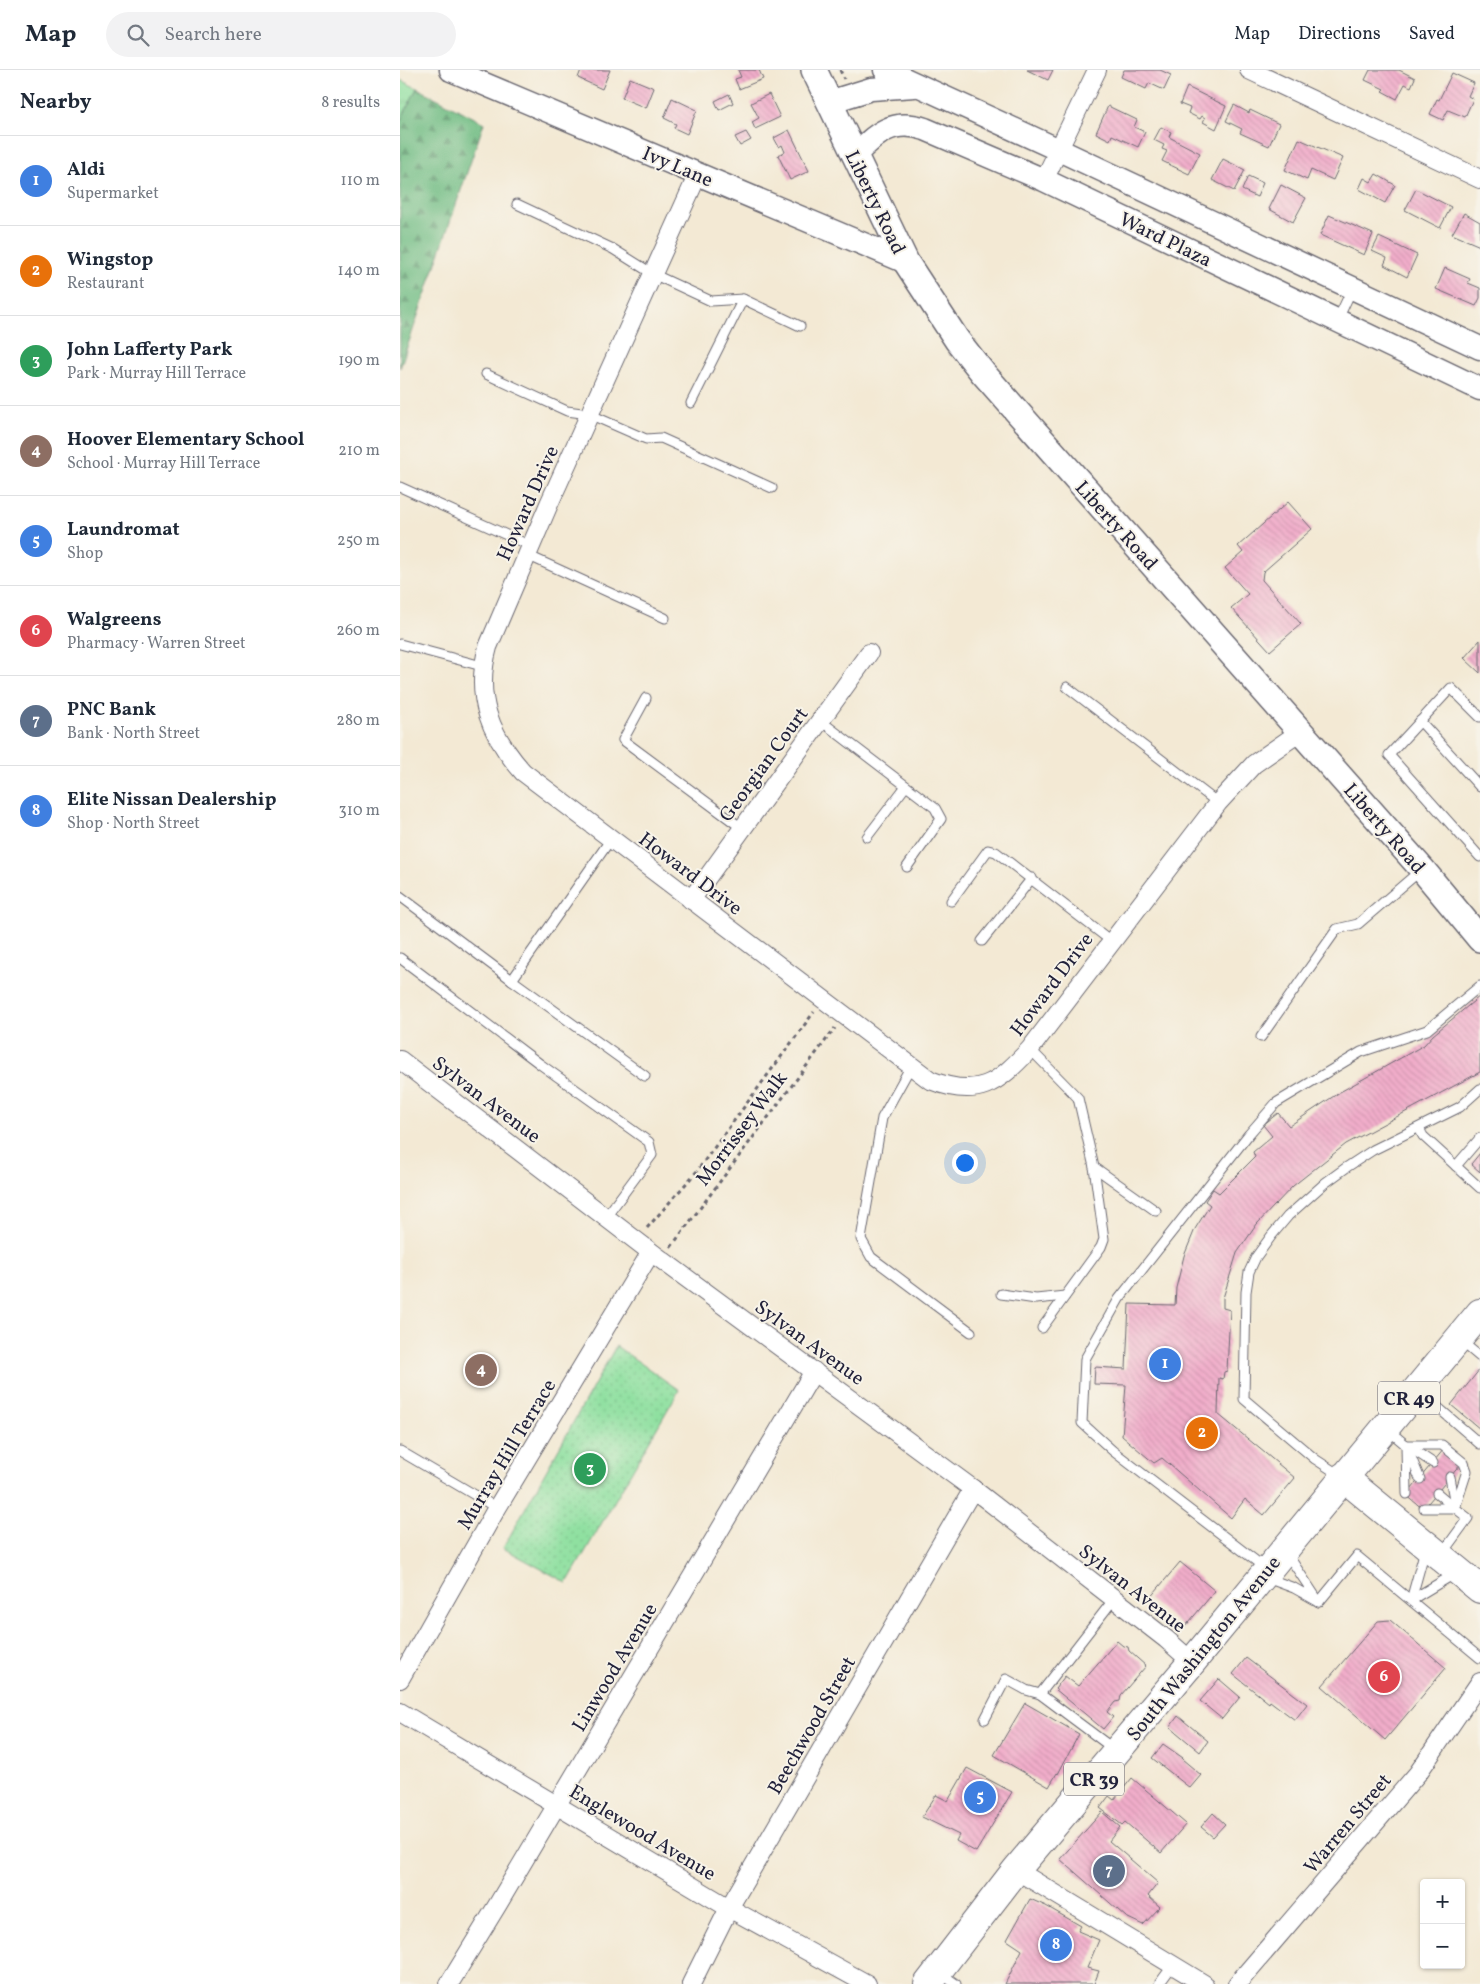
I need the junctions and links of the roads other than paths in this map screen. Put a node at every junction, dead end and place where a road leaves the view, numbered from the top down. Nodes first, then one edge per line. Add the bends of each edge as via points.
1 (451, 70) edge
2 (814, 70) edge
3 (884, 70) edge
4 (1097, 70) edge
5 (1249, 70) edge
6 (922, 87) junction
7 (829, 102) junction
8 (1059, 150) junction
9 (854, 156) junction
10 (698, 174) junction
11 (1480, 179) edge
12 (1044, 180) junction
13 (517, 204) dead end
14 (906, 262) junction
15 (653, 274) junction
16 (1353, 288) junction
17 (743, 299) junction
18 (1337, 321) junction
19 (800, 326) dead end
20 (1480, 348) edge
21 (486, 374) dead end
22 (1480, 389) edge
23 (691, 403) dead end
24 (589, 414) junction
25 (400, 487) edge
26 (772, 488) dead end
27 (529, 550) junction
28 (665, 618) dead end
29 (400, 644) edge
30 (869, 653) dead end
31 (482, 666) junction
32 (1067, 687) dead end
33 (646, 698) dead end
34 (1480, 717) edge
35 (820, 720) junction
36 (1420, 721) junction
37 (1300, 732) junction
38 (906, 786) junction
39 (1480, 787) edge
40 (1218, 803) junction
41 (743, 829) junction
42 (867, 837) dead end
43 (611, 839) junction
44 (1480, 857) edge
45 (907, 867) dead end
46 (1422, 869) junction
47 (1032, 878) junction
48 (400, 896) edge
49 (691, 900) junction
50 (951, 901) dead end
51 (1480, 939) edge
52 (982, 941) dead end
53 (1111, 941) junction
54 (400, 958) edge
55 (512, 980) junction
56 (1480, 986) edge
57 (1261, 1037) dead end
58 (1030, 1049) junction
59 (400, 1060) edge
60 (911, 1066) junction
61 (645, 1076) dead end
62 (1480, 1088) edge
63 (1419, 1128) junction
64 (1480, 1135) edge
65 (1456, 1166) junction
66 (1094, 1167) junction
67 (1480, 1188) edge
68 (1156, 1211) dead end
69 (606, 1218) junction
70 (656, 1256) junction
71 (1002, 1294) dead end
72 (1065, 1296) junction
73 (1473, 1326) edge
74 (1042, 1328) dead end
75 (971, 1332) dead end
76 (1480, 1356) edge
77 (814, 1371) junction
78 (1417, 1389) junction
79 (1385, 1427) junction
80 (1480, 1444) edge
81 (1406, 1445) junction
82 (400, 1451) edge
83 (1433, 1462) dead end
84 (1450, 1477) dead end
85 (1344, 1478) junction
86 (1420, 1479) dead end
87 (973, 1489) junction
88 (1437, 1493) dead end
89 (1407, 1494) dead end
90 (497, 1508) junction
91 (1424, 1508) dead end
92 (1456, 1508) junction
93 (1442, 1557) junction
94 (1271, 1565) junction
95 (1480, 1590) edge
96 (1114, 1599) junction
97 (1411, 1600) junction
98 (1319, 1602) junction
99 (1480, 1658) edge
100 (1192, 1662) junction
101 (400, 1679) edge
102 (1480, 1682) edge
103 (1040, 1694) junction
104 (400, 1712) edge
105 (985, 1719) dead end
106 (1117, 1752) junction
107 (557, 1804) junction
108 (1016, 1870) junction
109 (729, 1908) junction
110 (1172, 1965) junction
111 (940, 1980) edge
112 (449, 1984) edge
113 (691, 1984) edge
114 (867, 1984) edge
115 (1159, 1984) edge
116 (1204, 1984) edge
117 (1237, 1984) edge

1 - 10 street, Ivy Lane
2 - 7 main road, Liberty Road
3 - 6 street, Ward Plaza
4 - 8 street
5 - 11 street
6 - 7 street, Ward Plaza via 896,86 871,90
6 - 8 street, Ward Plaza
7 - 9 main road, Liberty Road
8 - 12 street
8 - 16 street, Ward Plaza
9 - 12 street, Ward Plaza via 881,131 913,126
9 - 14 main road, Liberty Road
10 - 14 street, Ivy Lane
10 - 15 street, Howard Drive
12 - 18 street, Ward Plaza
13 - 15 lane via 613,250
14 - 37 main road, Liberty Road via 982,373
15 - 17 lane via 711,300
15 - 24 street, Howard Drive
16 - 18 lane
16 - 20 street, Ward Plaza
17 - 19 lane
17 - 23 lane
18 - 22 street, Ward Plaza
21 - 24 lane via 567,411
24 - 26 lane via 646,440 661,438
24 - 27 street, Howard Drive
25 - 27 lane
27 - 28 lane
27 - 31 street, Howard Drive
29 - 31 lane
30 - 35 street, Georgian Court
31 - 43 street, Howard Drive via 487,713 506,753 523,772
32 - 40 lane
33 - 41 lane via 623,740
34 - 36 lane via 1451,688
35 - 38 lane
35 - 41 street, Georgian Court
36 - 39 lane
36 - 44 lane via 1389,755
37 - 40 street, Howard Drive via 1254,764
37 - 46 main road, Liberty Road
38 - 42 lane
38 - 45 lane via 936,808 941,819
40 - 53 street, Howard Drive
41 - 49 street, Georgian Court
43 - 49 street, Howard Drive
43 - 55 lane
46 - 51 main road, Liberty Road
46 - 57 lane via 1358,924 1337,929
47 - 50 lane via 996,852 988,850
47 - 52 lane
47 - 53 lane
48 - 55 lane
49 - 60 street, Howard Drive
53 - 58 street, Howard Drive
54 - 69 lane via 649,1142 652,1155
55 - 61 lane
56 - 94 lane via 1427,1030 1361,1052 1276,1103 1119,1299 1085,1360 1082,1424 1113,1451
58 - 60 street, Howard Drive via 991,1084 967,1090 930,1080
58 - 66 lane via 1078,1098
59 - 69 street, Sylvan Avenue
60 - 75 lane via 882,1118 861,1239 871,1257
62 - 63 lane via 1460,1107
63 - 65 lane via 1423,1136
63 - 85 lane via 1373,1150 1325,1183 1288,1216 1256,1257 1249,1272 1244,1399 1315,1459
64 - 65 lane
65 - 67 lane
66 - 68 lane
66 - 72 lane via 1104,1240
69 - 70 street, Sylvan Avenue
70 - 77 street, Sylvan Avenue
70 - 90 street, Murray Hill Terrace
71 - 72 lane via 1036,1299
72 - 74 lane
73 - 76 lane
73 - 78 main road, South Washington Avenue / CR 49
77 - 87 street, Sylvan Avenue
77 - 107 street, Linwood Avenue
78 - 79 main road, South Washington Avenue / CR 49
78 - 80 lane
79 - 81 lane
79 - 85 main road, South Washington Avenue / CR 49
81 - 83 lane
81 - 86 lane
81 - 89 lane
81 - 92 lane via 1442,1445 1464,1463 1467,1471
82 - 90 lane
84 - 92 lane
85 - 93 main road
85 - 94 main road, South Washington Avenue / CR 39
87 - 96 street, Sylvan Avenue
87 - 109 street, Beechwood Street
88 - 92 lane
90 - 101 street, Murray Hill Terrace
91 - 92 lane
92 - 93 lane via 1468,1518
93 - 95 main road
93 - 97 lane
93 - 97 lane
94 - 98 lane
94 - 98 lane via 1294,1588
94 - 100 main road, South Washington Avenue / CR 39
96 - 100 street, Sylvan Avenue
96 - 103 lane
97 - 98 lane via 1357,1556
97 - 99 lane
100 - 106 main road, South Washington Avenue / CR 39
102 - 117 street, Warren Street via 1418,1773
103 - 105 lane via 1006,1679
103 - 106 lane
104 - 107 street, Englewood Avenue
106 - 108 main road, South Washington Avenue / CR 39
107 - 109 street, Englewood Avenue
107 - 112 street, Linwood Avenue
108 - 110 street
108 - 111 main road, South Washington Avenue / CR 39
109 - 113 street, Beechwood Street
109 - 114 street, Englewood Avenue
110 - 115 lane
110 - 116 street

